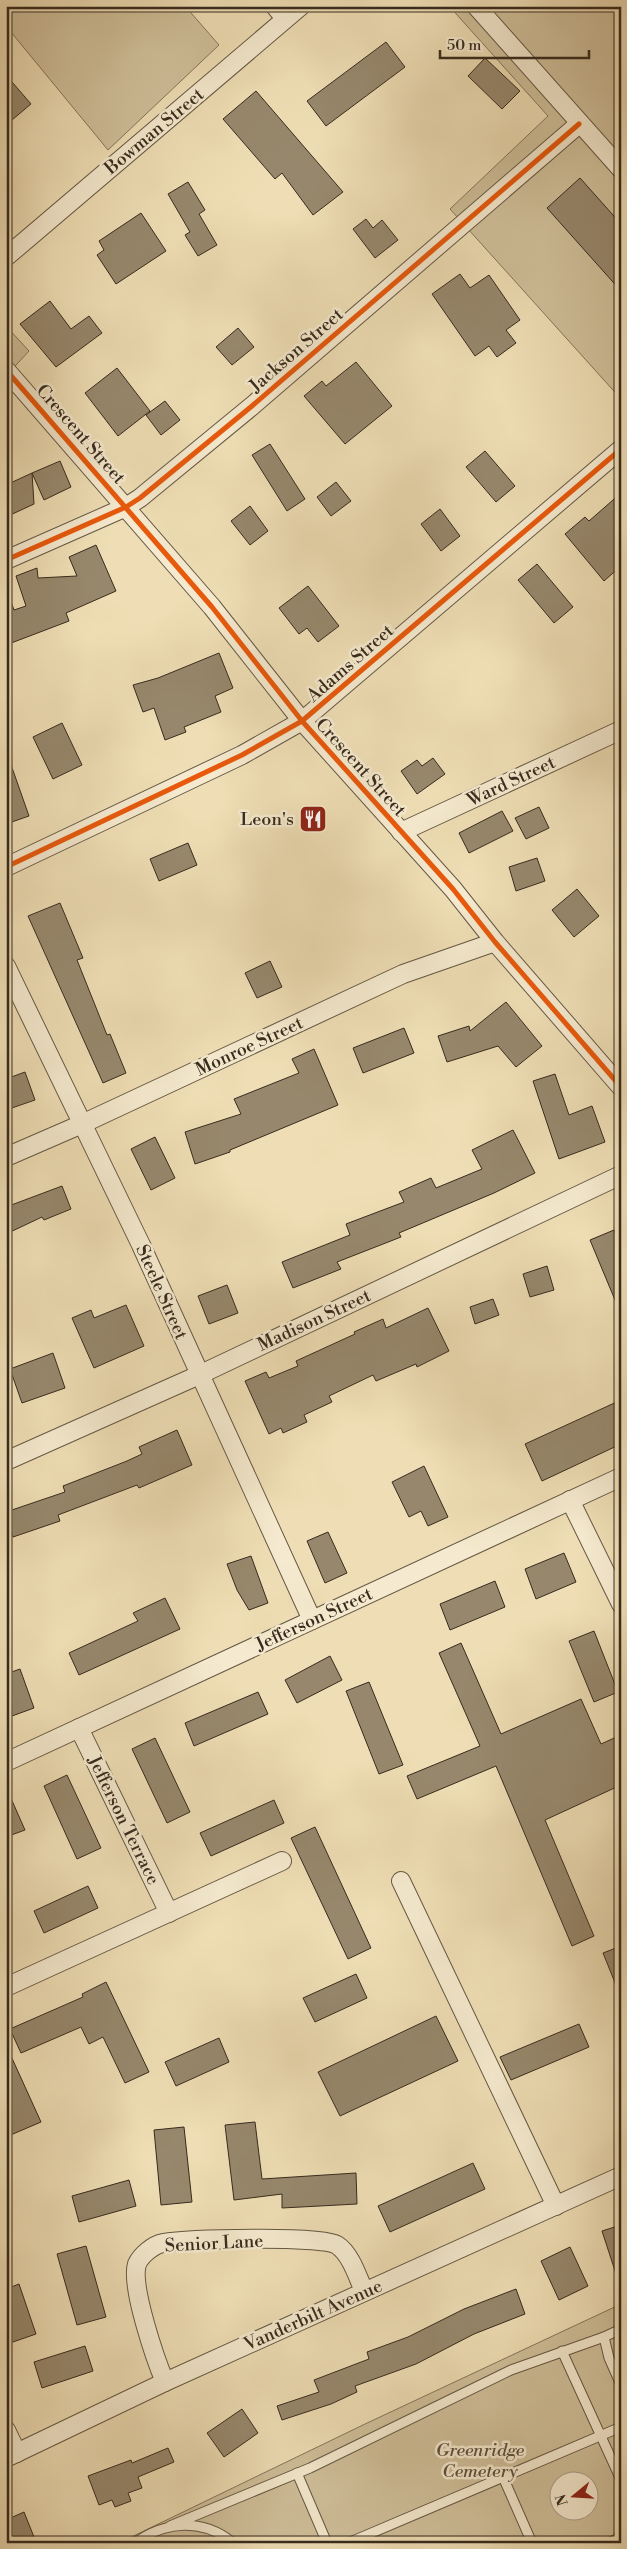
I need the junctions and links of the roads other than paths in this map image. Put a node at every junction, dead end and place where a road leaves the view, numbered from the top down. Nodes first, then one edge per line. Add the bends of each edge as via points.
1 (269, 6) edge
2 (301, 6) edge
3 (476, 6) edge
4 (282, 22) junction
5 (579, 124) junction
6 (621, 169) edge
7 (6, 257) edge
8 (6, 370) edge
9 (621, 449) edge
10 (126, 507) junction
11 (6, 560) edge
12 (302, 721) junction
13 (621, 730) edge
14 (401, 832) junction
15 (6, 867) edge
16 (496, 942) junction
17 (6, 966) edge
18 (621, 1087) edge
19 (82, 1124) junction
20 (6, 1157) edge
21 (621, 1176) edge
22 (200, 1375) junction
23 (6, 1461) edge
24 (621, 1477) edge
25 (570, 1500) junction
26 (621, 1604) edge
27 (312, 1620) junction
28 (80, 1728) junction
29 (6, 1762) edge
30 (282, 1861) dead end
31 (401, 1881) dead end
32 (169, 1913) junction
33 (6, 1987) edge
34 (621, 2176) edge
35 (556, 2206) junction
36 (364, 2291) junction
37 (621, 2329) edge
38 (604, 2337) junction
39 (562, 2351) junction
40 (165, 2382) junction
41 (621, 2385) edge
42 (621, 2427) edge
43 (6, 2430) edge
44 (602, 2436) junction
45 (12, 2455) edge
46 (297, 2473) junction
47 (503, 2477) junction
48 (621, 2480) edge
49 (170, 2526) junction
50 (621, 2537) edge
51 (135, 2543) edge
52 (233, 2543) edge
53 (327, 2543) edge
54 (348, 2543) edge
55 (532, 2543) edge
56 (608, 2543) edge

1 - 4 lane
2 - 4 street, Bowman Street
3 - 5 street
4 - 7 street, Bowman Street
5 - 6 street
5 - 10 street, Jackson Street via 252,406
8 - 10 street, Crescent Street
9 - 12 street, Adams Street
10 - 11 street, Jackson Street
10 - 12 street, Crescent Street via 212,607
12 - 14 street, Crescent Street
12 - 15 street, Adams Street via 242,755
13 - 14 street, Ward Street
14 - 16 street, Crescent Street
16 - 18 street, Crescent Street
16 - 19 street, Monroe Street via 403,974
17 - 19 street, Steele Street
19 - 20 street, Monroe Street
19 - 22 street, Steele Street
21 - 22 street, Madison Street
22 - 23 street, Madison Street
22 - 27 street, Steele Street
24 - 25 street, Jefferson Street
25 - 26 street
25 - 27 street, Jefferson Street
27 - 28 street, Jefferson Street
28 - 29 street, Jefferson Street
28 - 32 street, Jefferson Terrace
30 - 32 street
31 - 35 street
32 - 33 street
34 - 35 street, Vanderbilt Avenue
35 - 36 street, Vanderbilt Avenue
36 - 40 street, Vanderbilt Avenue
36 - 40 street, Senior Lane via 343,2252 338,2246 322,2240 239,2239 161,2243 146,2252 137,2265 136,2284 154,2357
37 - 38 lane
38 - 39 lane
38 - 41 lane
39 - 44 lane
39 - 46 lane via 510,2370
40 - 45 street, Vanderbilt Avenue
42 - 44 lane
43 - 45 street
44 - 47 lane
44 - 48 lane
46 - 49 lane
46 - 53 lane
47 - 54 lane
47 - 55 lane
49 - 51 lane via 148,2533
49 - 52 lane via 202,2527
50 - 56 lane

